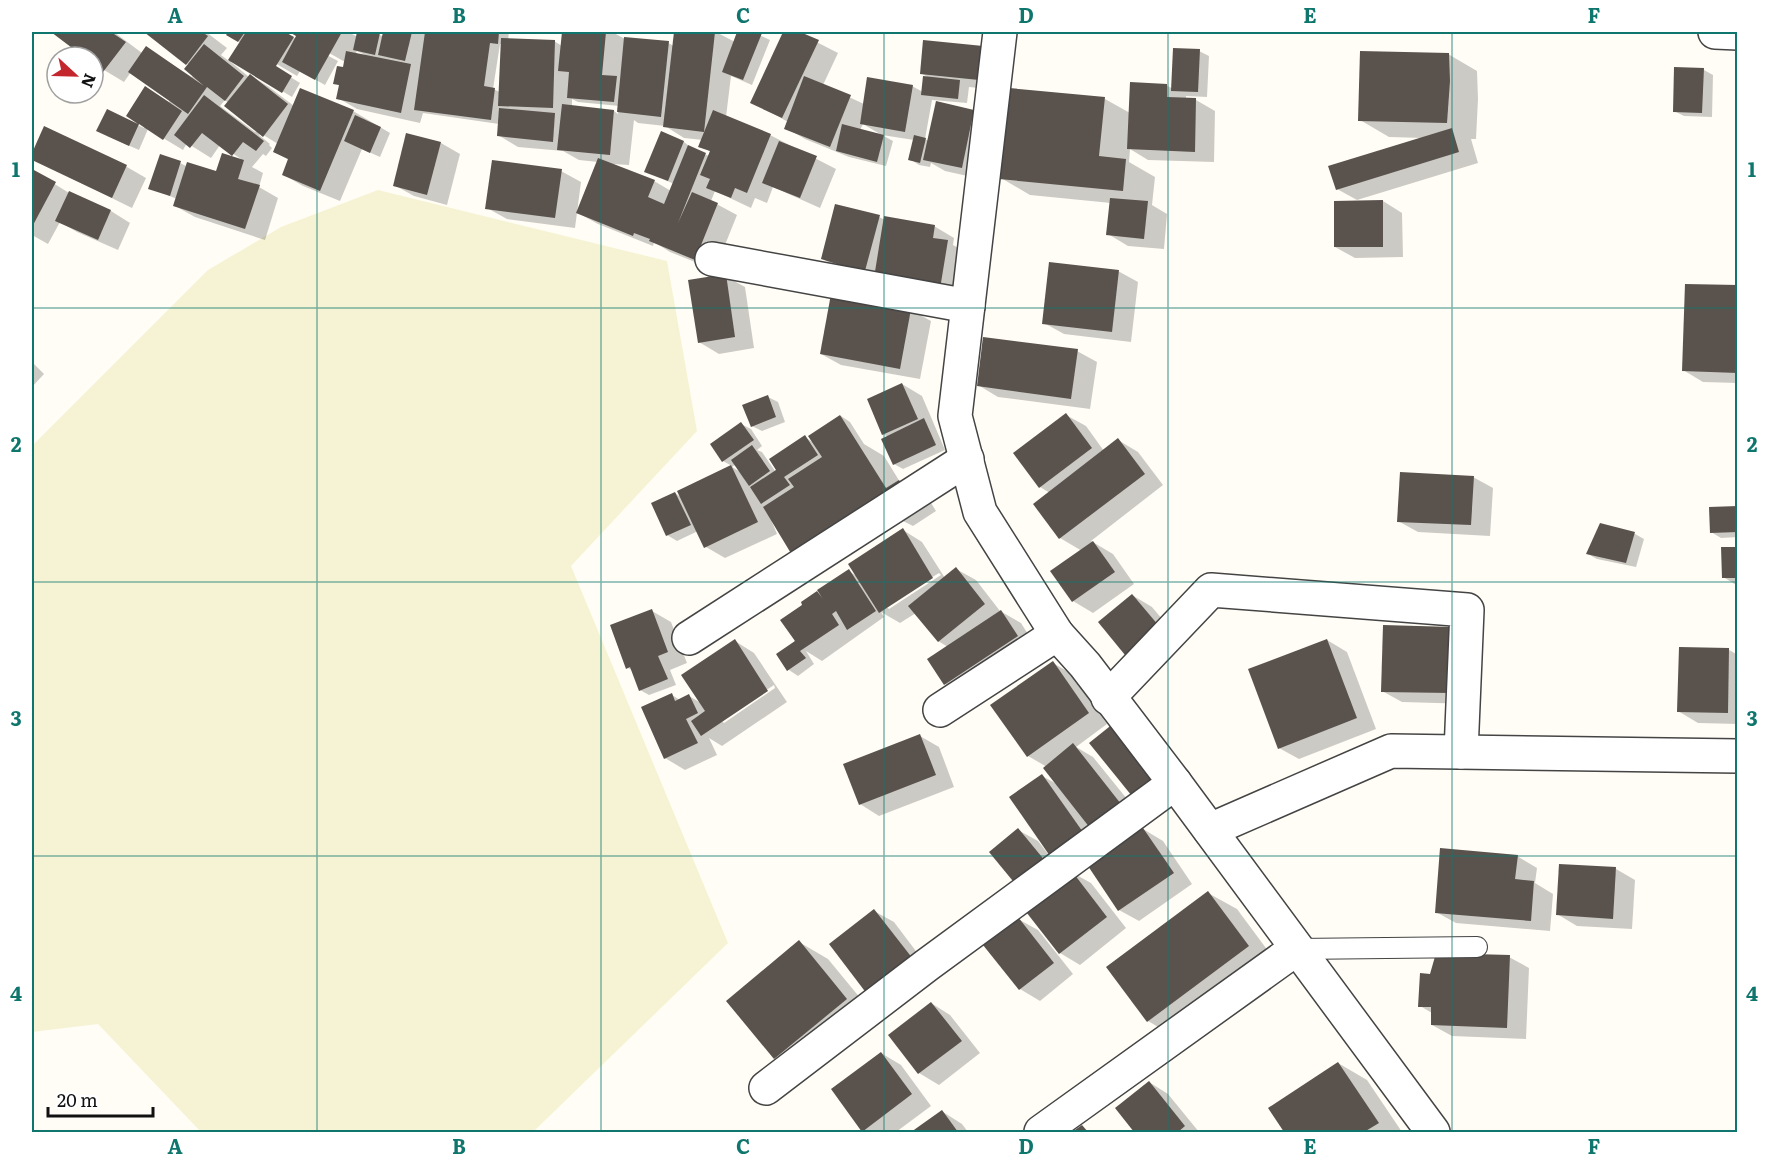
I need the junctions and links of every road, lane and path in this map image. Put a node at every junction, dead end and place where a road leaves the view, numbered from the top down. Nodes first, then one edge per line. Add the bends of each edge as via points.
1 (1000, 32) edge
2 (1715, 32) edge
3 (1737, 33) edge
4 (712, 258) dead end
5 (968, 306) junction
6 (967, 459) junction
7 (1056, 634) junction
8 (689, 638) dead end
9 (1108, 698) junction
10 (940, 710) dead end
11 (1461, 752) junction
12 (1737, 756) edge
13 (1175, 783) junction
14 (1210, 830) junction
15 (1477, 947) dead end
16 (1296, 949) junction
17 (766, 1088) dead end
18 (1041, 1132) edge
19 (1433, 1132) edge

1 - 5 street
2 - 3 street
4 - 5 street
5 - 6 street via 955,416
6 - 7 street via 980,512
6 - 8 street
7 - 9 street
7 - 10 street
9 - 11 street via 1211,590 1467,610
9 - 13 street
11 - 12 street
11 - 14 street via 1391,751
13 - 14 street
13 - 17 street
14 - 16 street
15 - 16 lane
16 - 18 street
16 - 19 street

